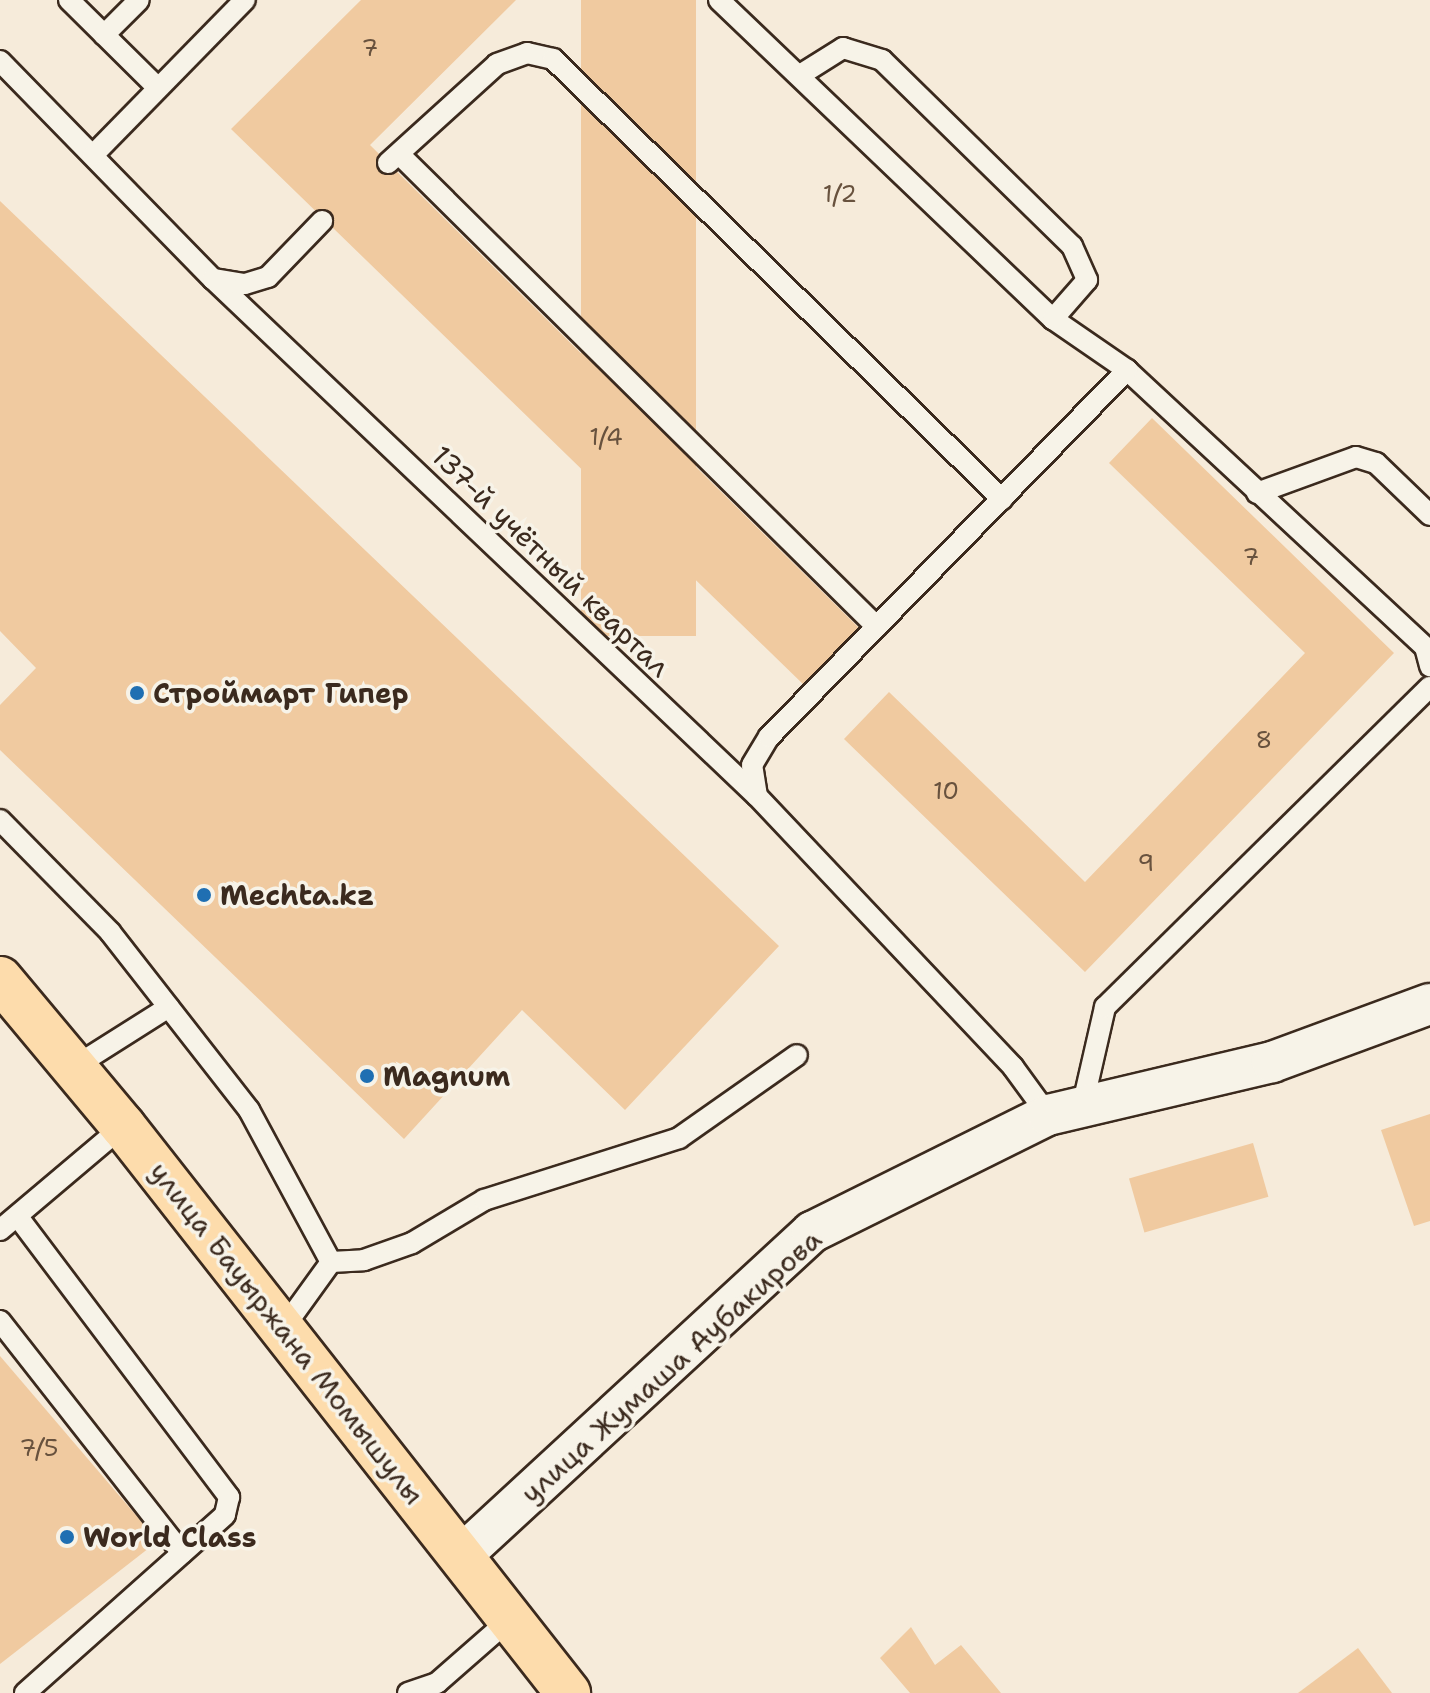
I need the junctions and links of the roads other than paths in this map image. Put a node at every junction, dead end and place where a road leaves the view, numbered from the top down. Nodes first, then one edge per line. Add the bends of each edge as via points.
1 (69, 0) edge
2 (139, 0) edge
3 (245, 0) edge
4 (719, 0) edge
5 (104, 35) junction
6 (0, 61) edge
7 (800, 75) junction
8 (158, 88) junction
9 (93, 155) junction
10 (322, 221) dead end
11 (213, 279) junction
12 (1053, 319) junction
13 (1127, 370) junction
14 (1257, 493) junction
15 (1002, 499) junction
16 (1430, 515) edge
17 (877, 627) junction
18 (1430, 666) edge
19 (1430, 687) edge
20 (757, 796) junction
21 (0, 820) edge
22 (0, 979) edge
23 (1430, 1004) edge
24 (169, 1007) junction
25 (797, 1055) dead end
26 (74, 1067) junction
27 (1065, 1113) junction
28 (123, 1126) junction
29 (18, 1217) junction
30 (0, 1230) edge
31 (331, 1262) junction
32 (0, 1321) edge
33 (281, 1330) junction
34 (182, 1553) junction
35 (463, 1554) junction
36 (509, 1620) junction
37 (25, 1693) edge
38 (408, 1693) edge
39 (568, 1693) edge

1 - 5 lane
2 - 5 lane
3 - 8 lane
4 - 7 lane
5 - 8 lane
6 - 9 lane, 137-й учётный квартал
7 - 12 lane
7 - 12 lane via 843,48 882,60 1072,246 1087,280
8 - 9 lane
9 - 11 lane, 137-й учётный квартал
10 - 11 lane via 268,277 245,284
11 - 20 lane, 137-й учётный квартал
12 - 13 lane
13 - 14 lane
13 - 15 lane
14 - 16 lane via 1356,457 1376,463
14 - 18 lane via 1425,647
15 - 17 lane
15 - 17 lane via 553,59 527,53 497,64 393,158
17 - 20 lane via 769,737 752,765
19 - 27 lane via 1105,1007
20 - 27 lane, 137-й учётный квартал via 1013,1067
21 - 24 lane via 110,932
22 - 26 main road, улица Бауыржана Момышулы
23 - 27 street, улица Жумаша Аубакирова via 1272,1062
24 - 26 lane
24 - 31 lane via 249,1110
25 - 31 lane via 679,1138 484,1200 412,1243 364,1260
26 - 28 main road, улица Бауыржана Момышулы
27 - 35 street, улица Жумаша Аубакирова via 812,1232
28 - 29 lane
28 - 33 main road, улица Бауыржана Момышулы
29 - 30 lane
29 - 34 lane via 220,1478 229,1497 225,1515
31 - 33 lane
32 - 34 lane
33 - 35 main road, улица Бауыржана Момышулы
34 - 37 lane
35 - 36 main road, улица Бауыржана Момышулы
36 - 38 lane via 437,1683
36 - 39 main road, улица Бауыржана Момышулы

